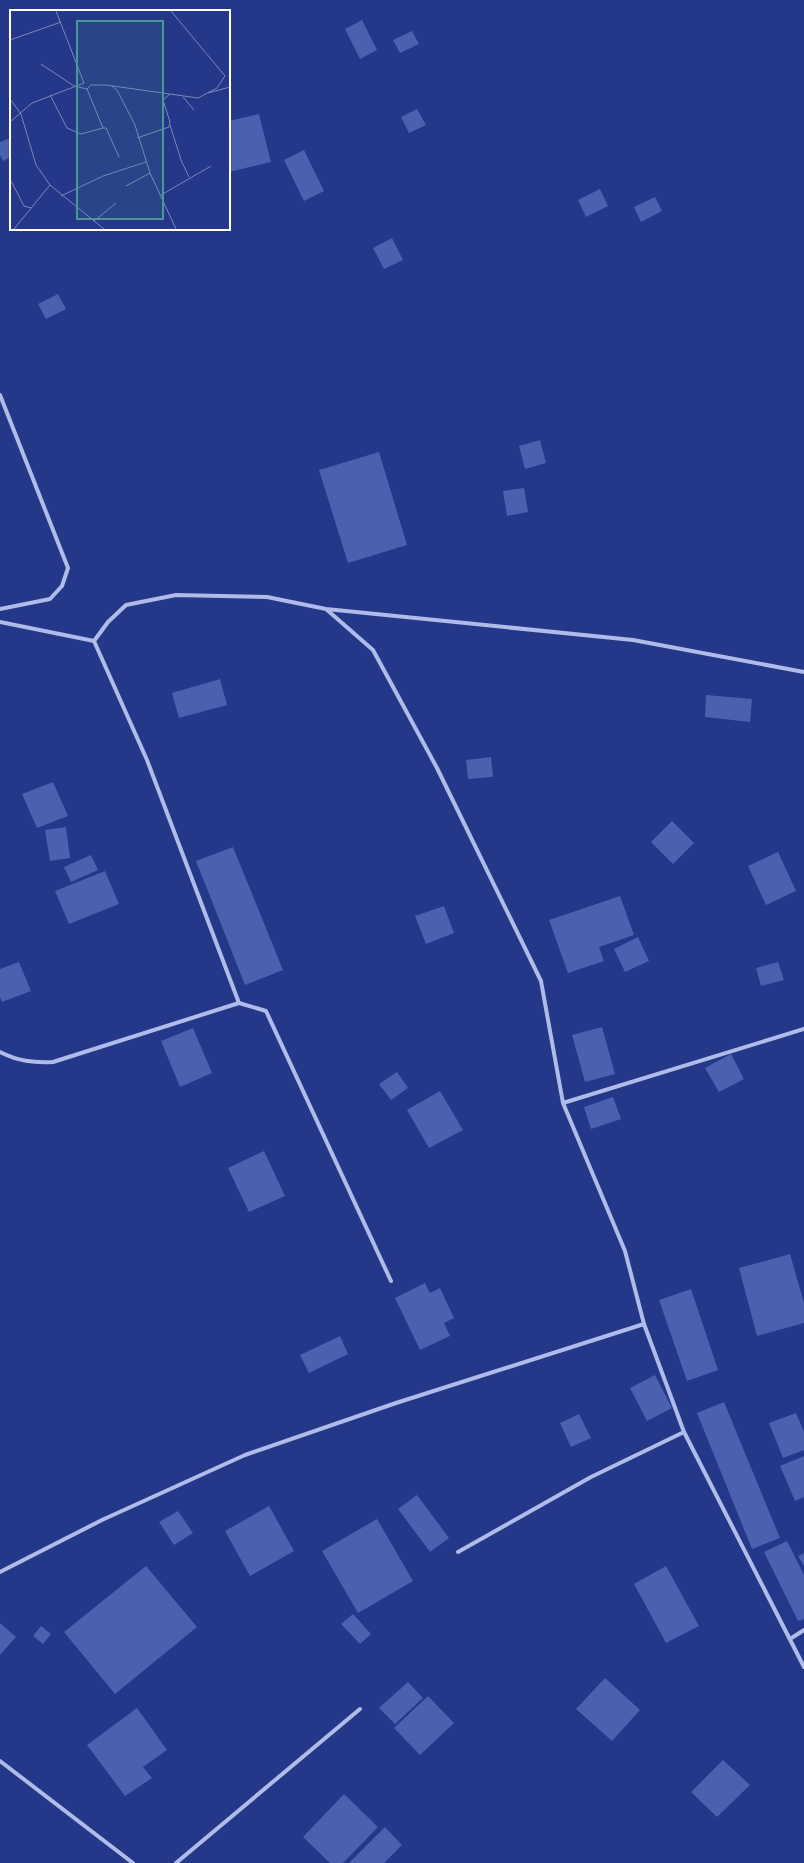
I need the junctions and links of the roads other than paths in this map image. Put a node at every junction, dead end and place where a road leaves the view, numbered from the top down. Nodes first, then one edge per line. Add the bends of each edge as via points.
1 (0, 395) edge
2 (0, 609) edge
3 (326, 609) junction
4 (0, 622) edge
5 (94, 640) junction
6 (804, 672) edge
7 (239, 1003) junction
8 (804, 1029) edge
9 (0, 1052) edge
10 (563, 1103) junction
11 (391, 1281) dead end
12 (644, 1324) junction
13 (684, 1432) junction
14 (458, 1552) dead end
15 (0, 1572) edge
16 (804, 1630) edge
17 (790, 1639) junction
18 (804, 1667) edge
19 (360, 1709) dead end
20 (0, 1761) edge
21 (133, 1863) edge
22 (176, 1863) edge

1 - 2 street via 68,568 62,586 50,599
3 - 5 street via 267,598 176,595 126,605
3 - 6 street via 633,640
3 - 10 street via 373,650 437,768 541,981
4 - 5 street
5 - 7 street via 148,760
7 - 9 street via 53,1062 32,1063 11,1058
7 - 11 street via 266,1010
8 - 10 street
10 - 12 street via 624,1251
12 - 13 street
12 - 15 street via 396,1403 245,1455 102,1520
13 - 14 street via 591,1477
13 - 17 street
16 - 17 street
17 - 18 street
19 - 22 street
20 - 21 street

